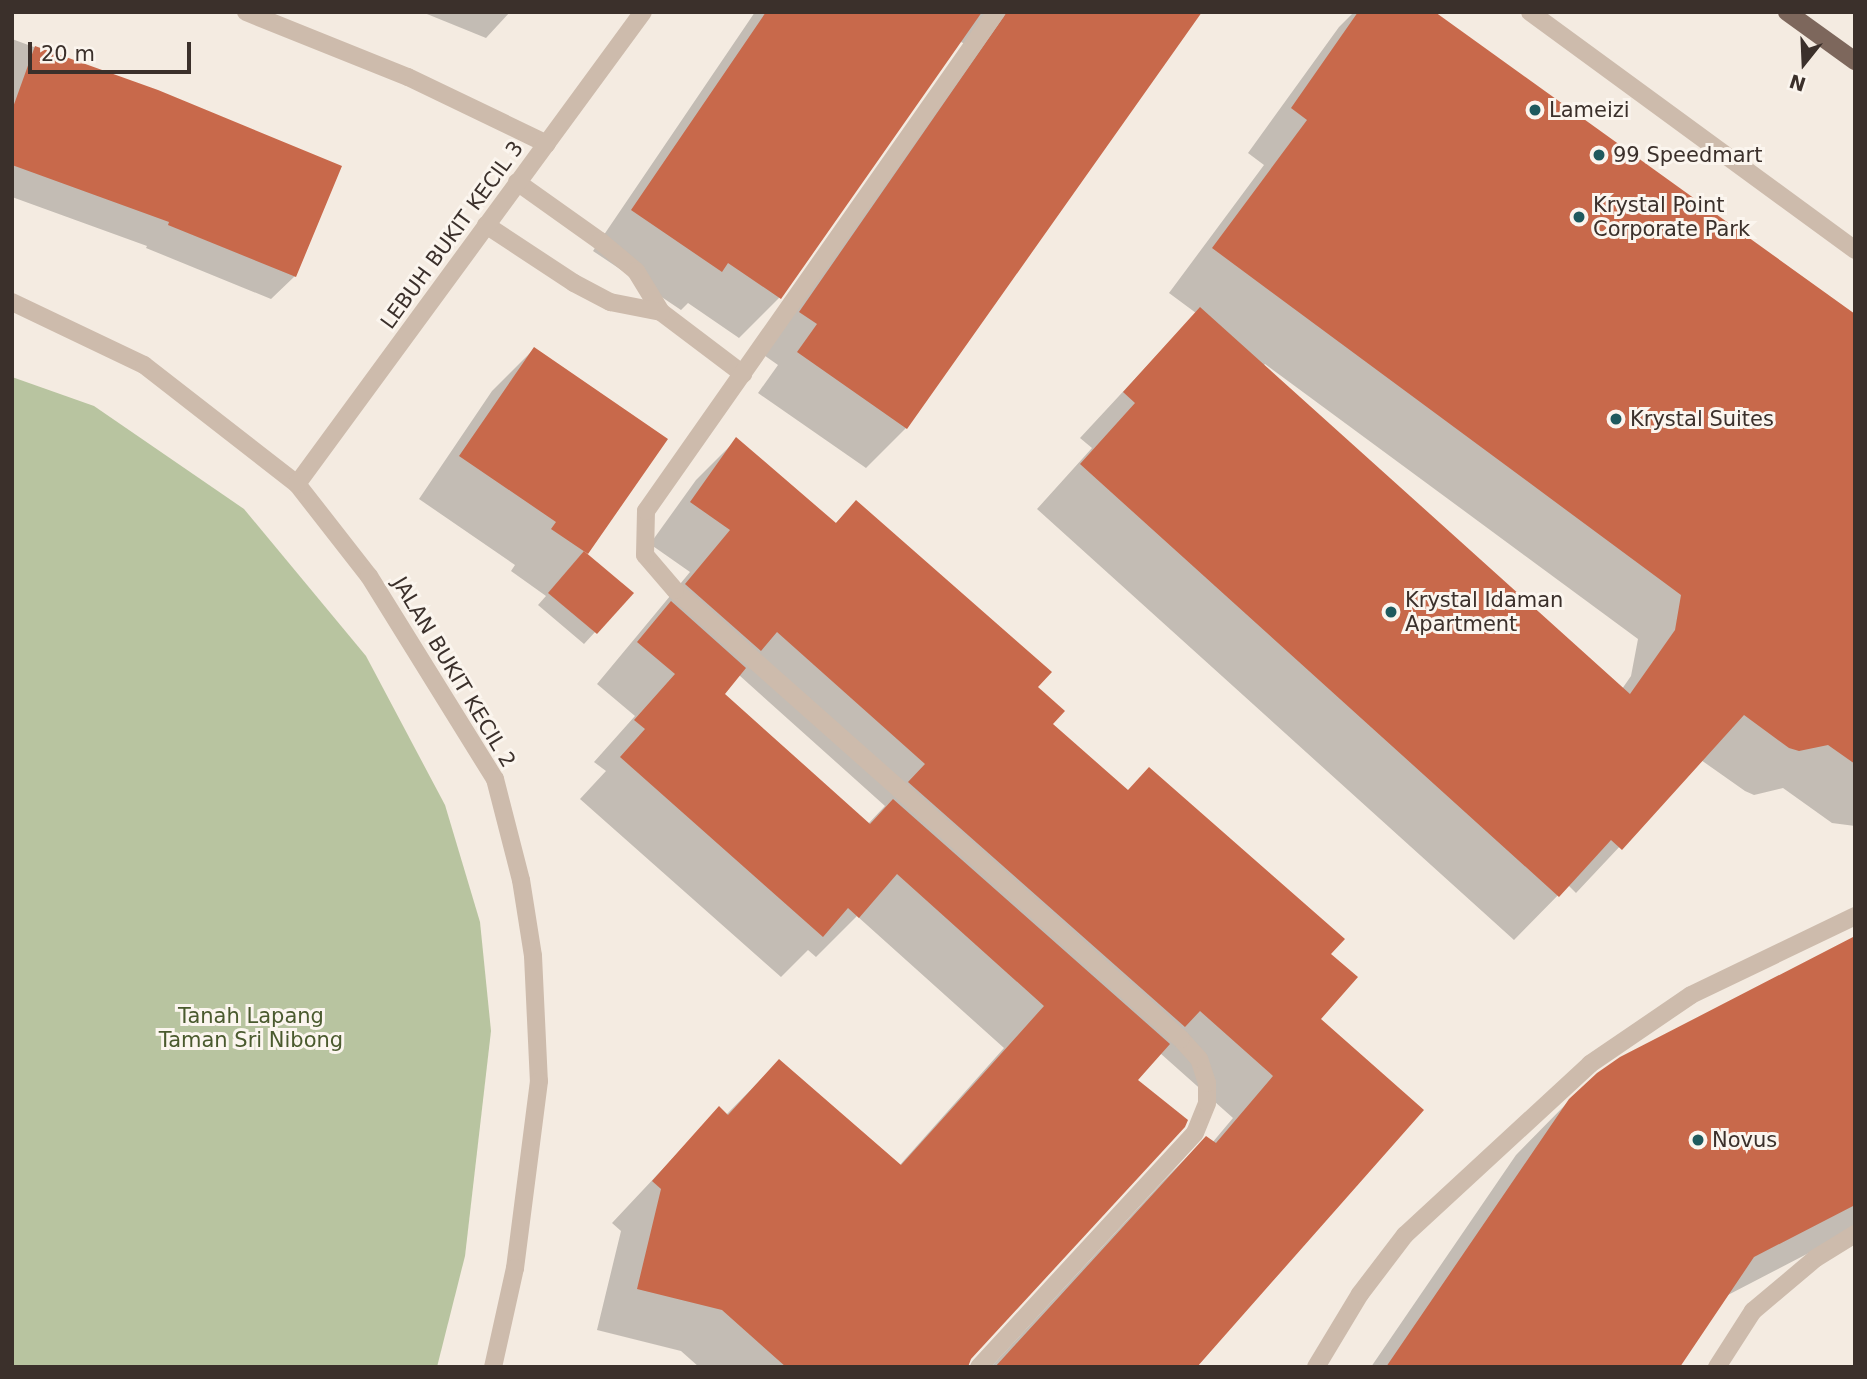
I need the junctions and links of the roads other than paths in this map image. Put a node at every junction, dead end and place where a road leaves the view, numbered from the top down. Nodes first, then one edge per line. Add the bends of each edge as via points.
1 (246, 12) edge
2 (643, 12) edge
3 (996, 12) edge
4 (1530, 12) edge
5 (1787, 12) edge
6 (1855, 61) edge
7 (547, 144) junction
8 (517, 183) junction
9 (486, 225) junction
10 (1855, 250) edge
11 (12, 302) edge
12 (661, 312) junction
13 (743, 374) junction
14 (297, 484) junction
15 (1855, 916) edge
16 (1855, 1234) edge
17 (493, 1367) edge
18 (979, 1367) edge
19 (1316, 1367) edge
20 (1717, 1367) edge

1 - 7 street via 408,77
2 - 7 street, LEBUH BUKIT KECIL 3
3 - 13 street
4 - 10 street
5 - 6 main road
7 - 8 street, LEBUH BUKIT KECIL 3
8 - 9 street, LEBUH BUKIT KECIL 3
8 - 12 street via 636,271
9 - 12 street via 610,302
9 - 14 street, LEBUH BUKIT KECIL 3
11 - 14 street, JALAN BUKIT KECIL 2 via 145,365
12 - 13 street
13 - 18 street via 646,511 645,555 675,590 1181,1040 1199,1059 1207,1083 1207,1103 1195,1132
14 - 17 street, JALAN BUKIT KECIL 2 via 369,576 495,779 521,880 533,956 539,1081 515,1268
15 - 19 street via 1691,995 1590,1064 1405,1235 1360,1294
16 - 20 street via 1816,1258 1753,1311

